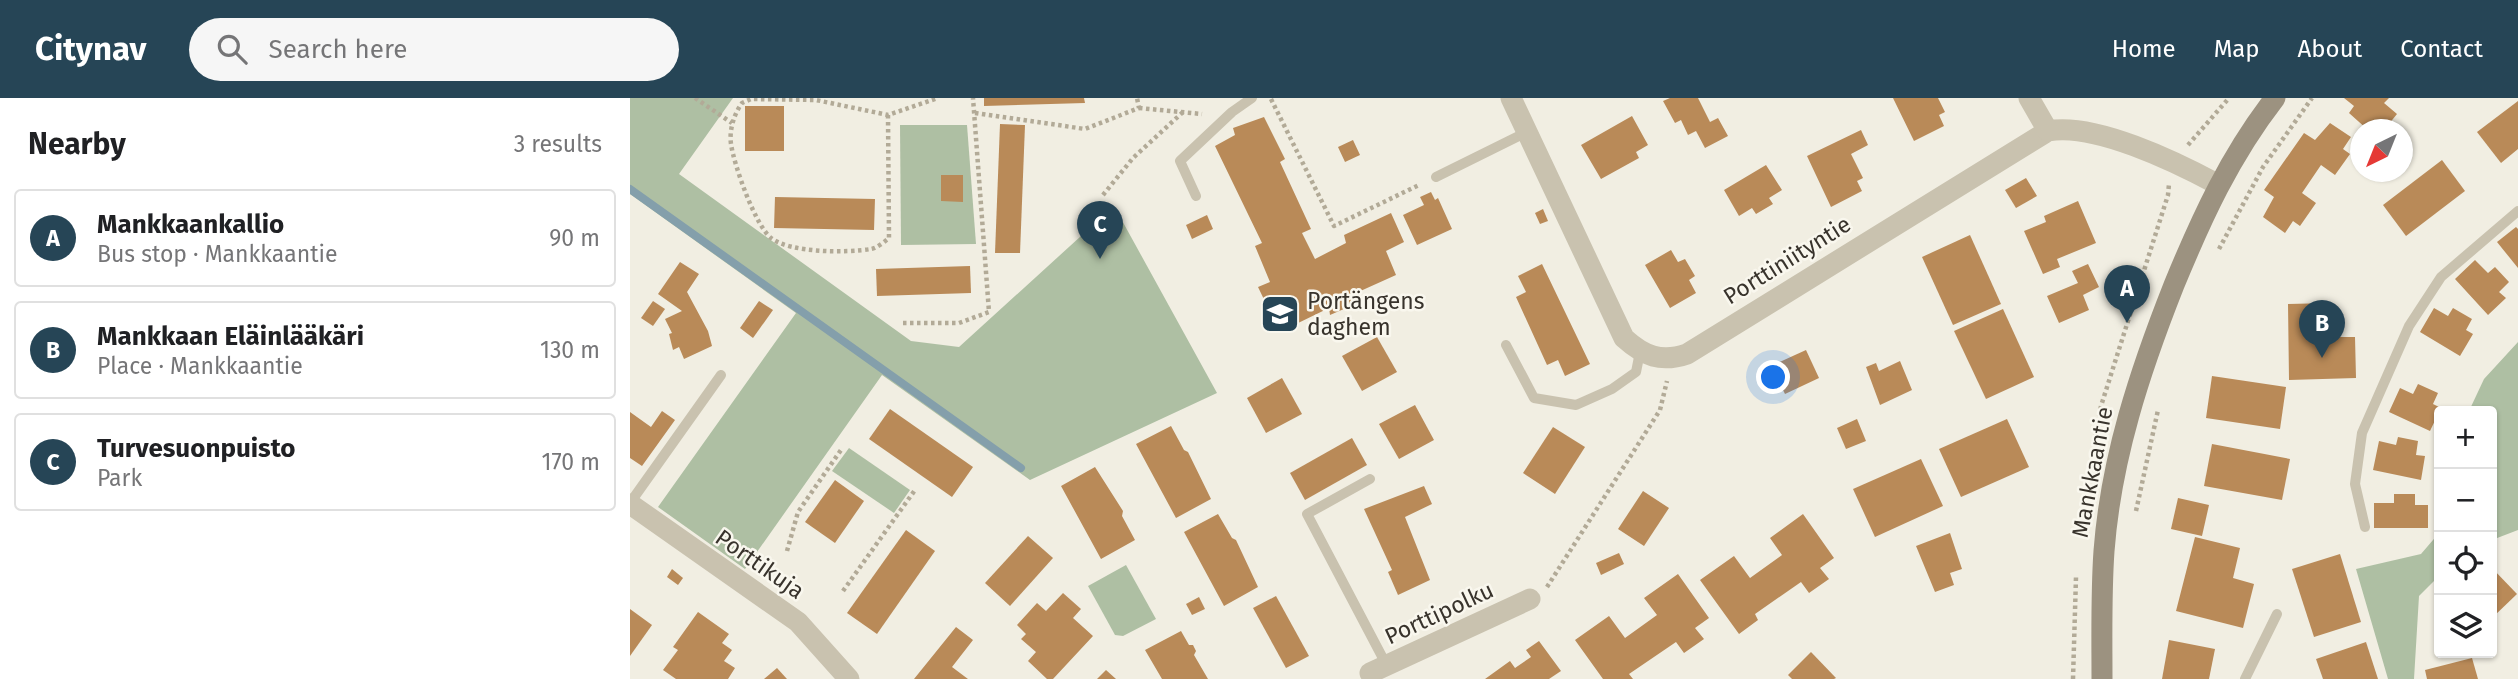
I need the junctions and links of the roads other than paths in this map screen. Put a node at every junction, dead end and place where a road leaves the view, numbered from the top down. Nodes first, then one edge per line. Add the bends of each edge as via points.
1 (1252, 98) edge
2 (1511, 98) edge
3 (2029, 98) edge
4 (2274, 98) edge
5 (2048, 131) junction
6 (1527, 132) junction
7 (1436, 177) road end
8 (2217, 184) junction
9 (1196, 196) dead end
10 (2518, 211) edge
11 (1506, 345) dead end
12 (1640, 352) junction
13 (721, 375) dead end
14 (1370, 479) dead end
15 (630, 504) edge
16 (2365, 527) dead end
17 (1530, 599) road end
18 (2277, 614) dead end
19 (1372, 674) edge
20 (849, 679) edge
21 (2102, 679) edge
22 (2245, 679) edge

1 - 9 lane via 1180,161
2 - 6 street
3 - 5 street
4 - 8 main road, Mankkaantie
5 - 8 street via 2085,131 2178,163
5 - 12 street, Porttiniityntie via 1687,354 1671,359
6 - 7 lane
6 - 12 street via 1624,338
8 - 21 main road, Mankkaantie via 2155,332 2123,427 2104,550
10 - 16 lane via 2441,277 2409,326 2362,433 2355,484
11 - 12 lane via 1534,398 1576,405 1636,372
13 - 15 lane
14 - 19 lane via 1307,514
15 - 20 street, Porttikuja via 798,622
17 - 19 street, Porttipolku
18 - 22 lane

